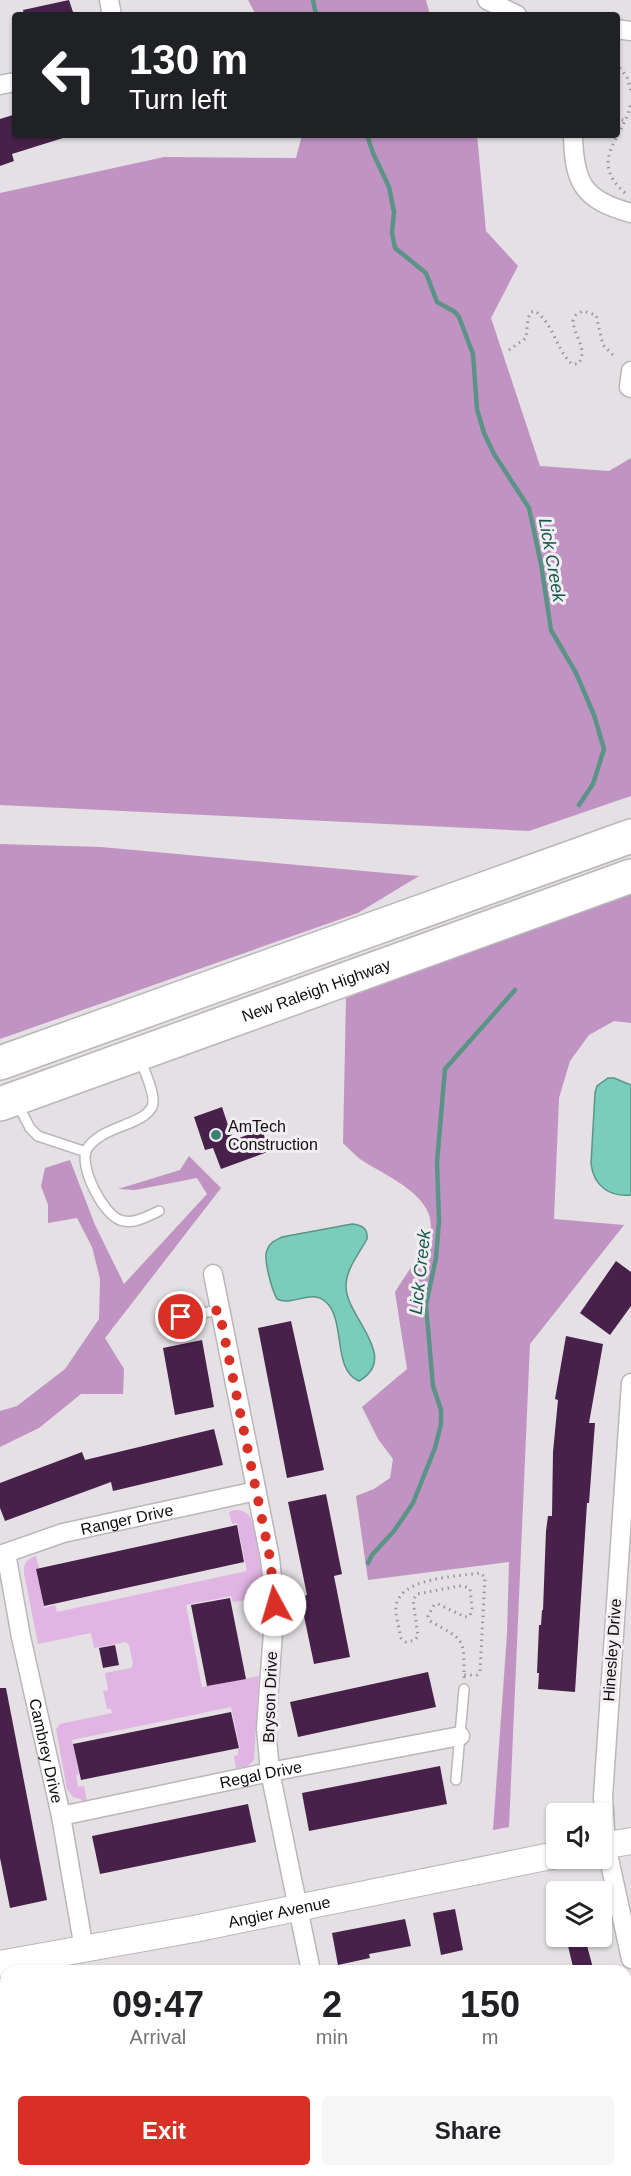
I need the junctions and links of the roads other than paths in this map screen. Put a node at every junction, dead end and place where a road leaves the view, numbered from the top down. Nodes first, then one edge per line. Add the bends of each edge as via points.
1 (487, 0) edge
2 (511, 12) edge
3 (573, 138) edge
4 (631, 213) edge
5 (631, 836) edge
6 (631, 876) edge
7 (138, 1054) junction
8 (0, 1063) edge
9 (7, 1101) edge
10 (86, 1152) junction
11 (159, 1211) dead end
12 (213, 1274) dead end
13 (219, 1310) junction
14 (181, 1317) dead end
15 (631, 1383) edge
16 (256, 1491) junction
17 (627, 1496) edge
18 (3, 1554) edge
19 (464, 1689) road end
20 (460, 1736) junction
21 (270, 1772) junction
22 (456, 1780) dead end
23 (61, 1816) junction
24 (613, 1844) edge
25 (546, 1858) edge
26 (298, 1907) junction
27 (84, 1949) junction
28 (631, 1959) edge
29 (0, 1964) edge
30 (310, 1965) edge

1 - 2 street
3 - 4 street via 577,174 582,184 601,203
5 - 8 highway
6 - 7 highway, New Raleigh Highway
7 - 9 highway, New Raleigh Highway
7 - 10 lane via 154,1101 152,1107 142,1117 100,1137
9 - 10 lane via 38,1136
10 - 11 lane via 86,1168 101,1202 113,1216 139,1220
12 - 13 street, Bryson Drive
13 - 14 lane
13 - 16 street, Bryson Drive
15 - 17 street, Hinesley Drive
16 - 18 street, Ranger Drive via 63,1533
16 - 21 street, Bryson Drive via 275,1605 266,1728
17 - 24 street, Hinesley Drive via 603,1797
18 - 23 street, Cambrey Drive
19 - 20 lane
20 - 21 street, Regal Drive
20 - 22 lane
21 - 23 street, Regal Drive
21 - 26 street, Bryson Drive
23 - 27 street, Cambrey Drive
24 - 28 street, Hinesley Drive
25 - 26 street, Angier Avenue
26 - 27 street, Angier Avenue
26 - 30 street, Bryson Drive
27 - 29 street, Angier Avenue

